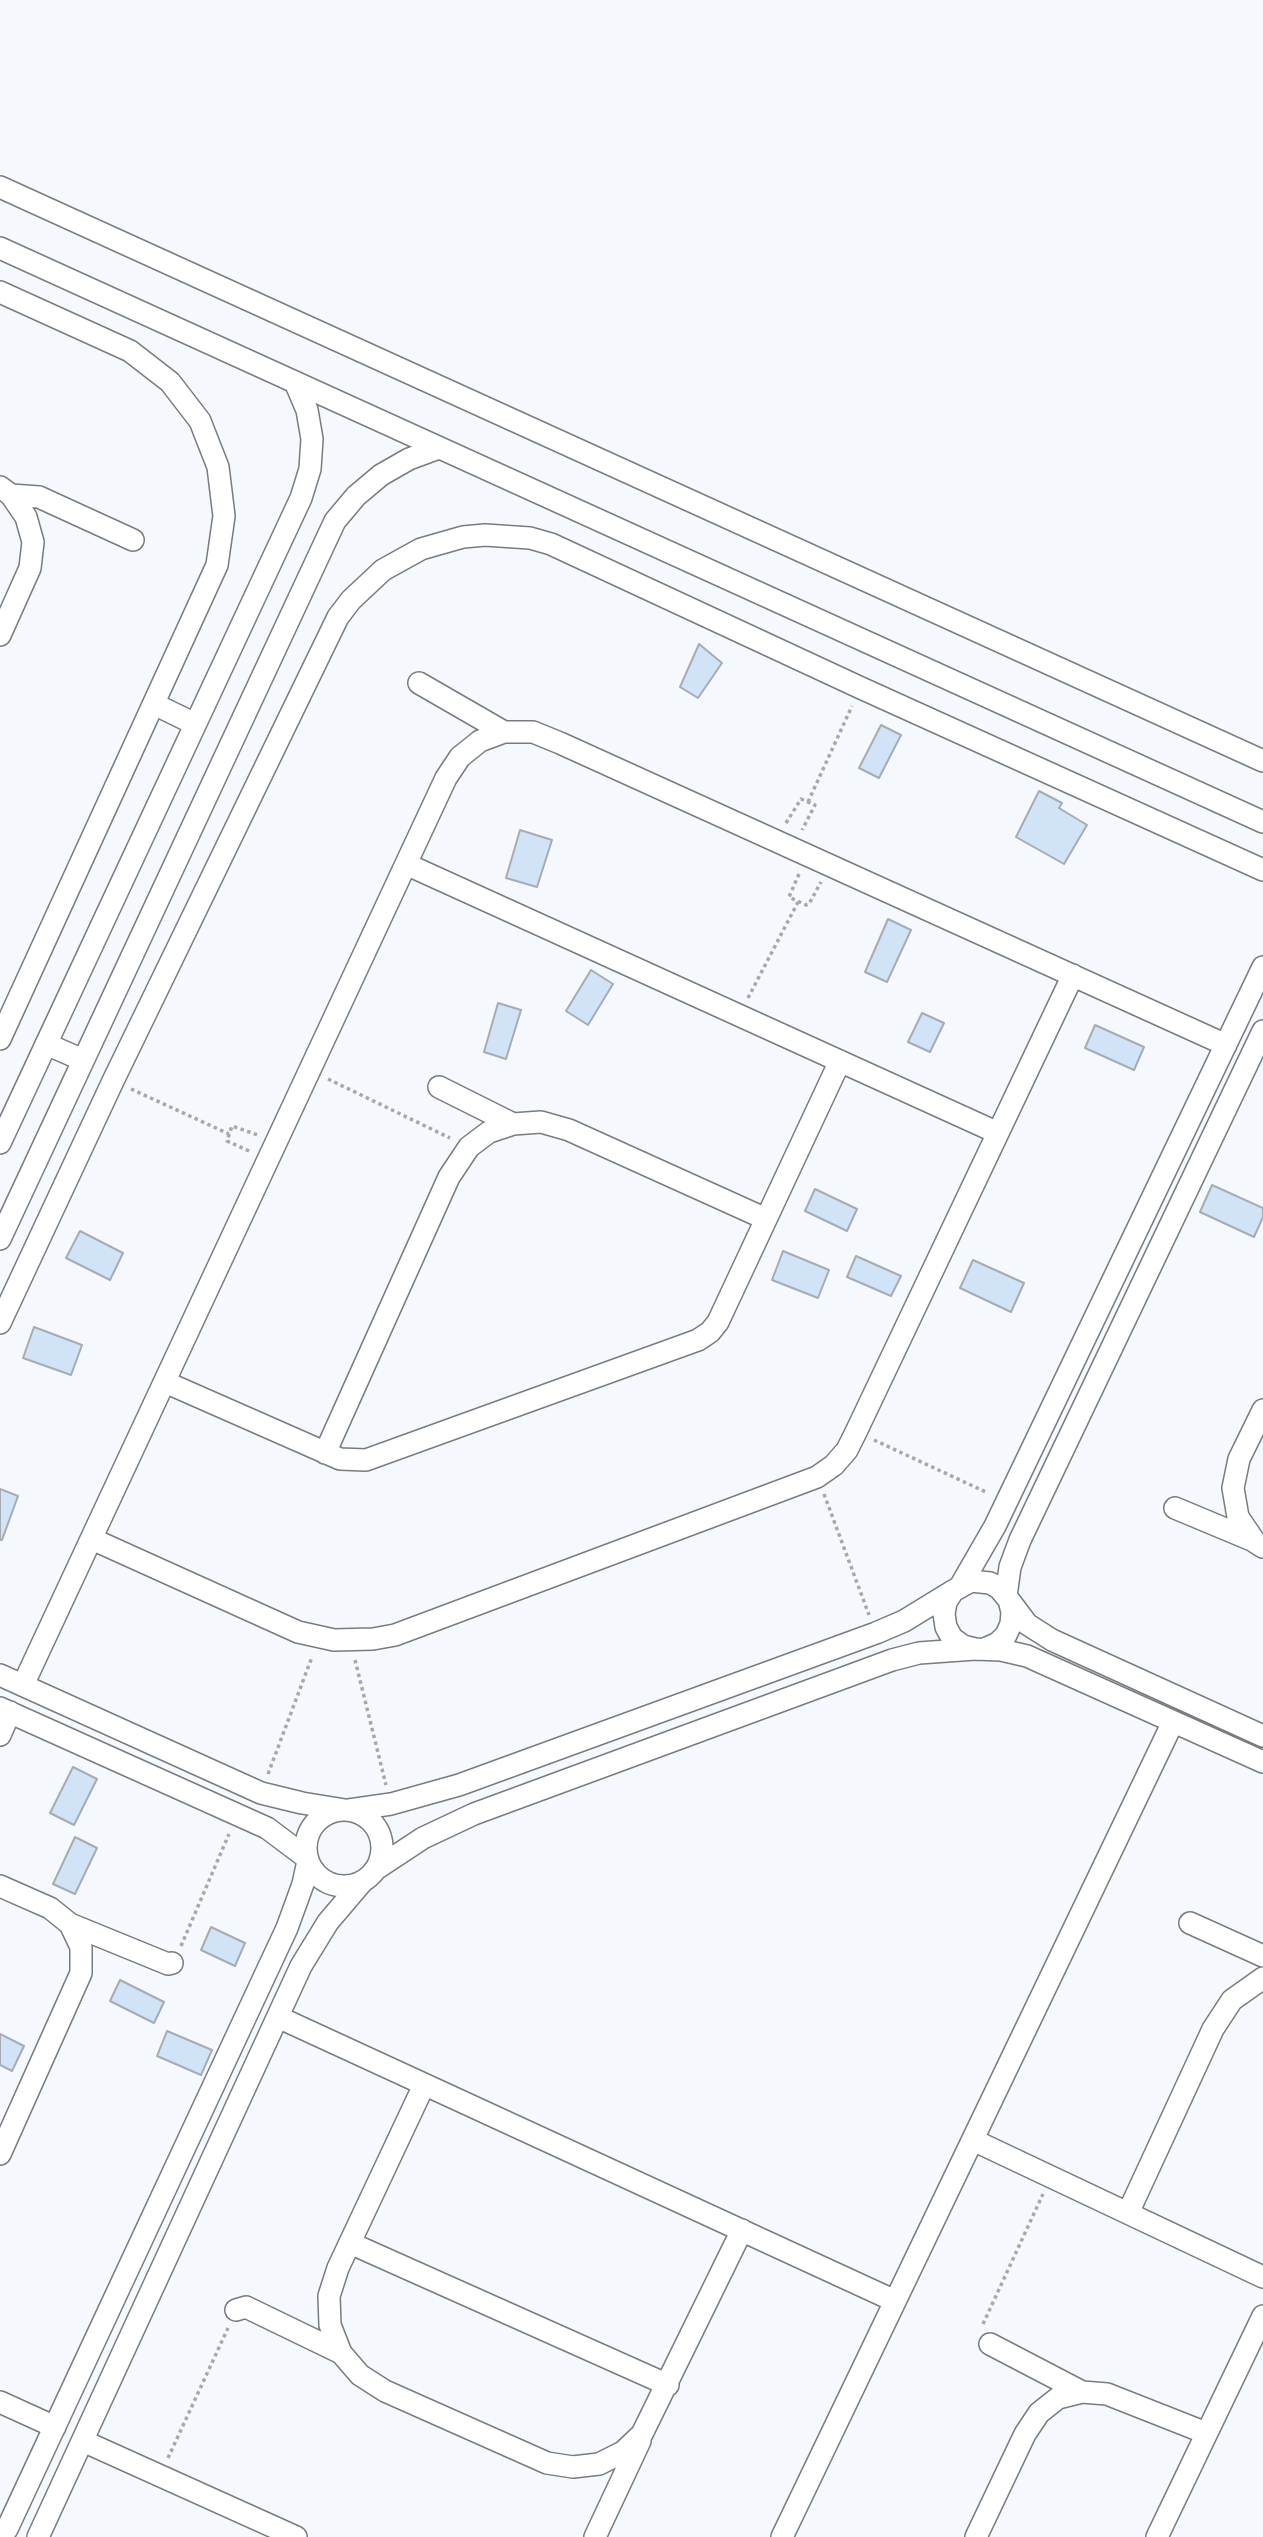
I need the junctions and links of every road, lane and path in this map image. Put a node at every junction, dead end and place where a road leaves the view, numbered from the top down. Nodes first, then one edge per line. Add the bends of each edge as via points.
1 (0, 187) edge
2 (0, 247) edge
3 (0, 292) edge
4 (295, 382) junction
5 (439, 448) junction
6 (6, 491) edge
7 (133, 540) dead end
8 (0, 635) edge
9 (419, 683) dead end
10 (861, 688) junction
11 (154, 704) junction
12 (195, 724) junction
13 (504, 732) junction
14 (1263, 761) edge
15 (808, 802) junction
16 (1263, 822) edge
17 (792, 848) junction
18 (406, 864) junction
19 (830, 865) junction
20 (1263, 870) edge
21 (798, 902) junction
22 (1263, 967) edge
23 (1073, 975) junction
24 (739, 1015) junction
25 (1263, 1031) edge
26 (0, 1039) edge
27 (46, 1044) junction
28 (1226, 1045) junction
29 (1257, 1059) edge
30 (83, 1060) junction
31 (840, 1061) junction
32 (310, 1070) junction
33 (113, 1081) junction
34 (439, 1087) dead end
35 (513, 1124) junction
36 (999, 1133) junction
37 (229, 1134) junction
38 (0, 1143) edge
39 (469, 1147) junction
40 (273, 1151) junction
41 (19, 1197) junction
42 (54, 1207) junction
43 (766, 1219) junction
44 (0, 1239) edge
45 (0, 1324) edge
46 (165, 1382) junction
47 (1263, 1409) edge
48 (856, 1432) junction
49 (326, 1453) junction
50 (817, 1477) junction
51 (1007, 1502) junction
52 (1175, 1508) dead end
53 (92, 1539) junction
54 (1259, 1545) edge
55 (957, 1588) junction
56 (1007, 1598) junction
57 (876, 1633) junction
58 (319, 1637) junction
59 (350, 1641) junction
60 (981, 1649) junction
61 (0, 1675) edge
62 (23, 1685) junction
63 (5, 1710) edge
64 (1173, 1721) junction
65 (0, 1735) edge
66 (1263, 1736) edge
67 (1263, 1762) edge
68 (261, 1793) junction
69 (391, 1804) junction
70 (347, 1810) junction
71 (238, 1814) junction
72 (307, 1859) junction
73 (369, 1876) junction
74 (0, 1886) edge
75 (1190, 1923) dead end
76 (70, 1924) junction
77 (1263, 1956) edge
78 (172, 1963) joint
79 (1263, 1978) edge
80 (278, 2017) junction
81 (424, 2085) junction
82 (7, 2122) edge
83 (972, 2140) junction
84 (0, 2154) edge
85 (1051, 2177) junction
86 (1128, 2213) junction
87 (742, 2230) junction
88 (349, 2243) junction
89 (1263, 2277) edge
90 (895, 2301) junction
91 (236, 2310) joint
92 (1263, 2316) edge
93 (990, 2344) joint
94 (341, 2353) junction
95 (668, 2385) junction
96 (1082, 2392) junction
97 (0, 2402) edge
98 (55, 2427) junction
99 (1206, 2433) junction
100 (642, 2434) junction
101 (83, 2441) junction
102 (160, 2475) junction
103 (1, 2537) edge
104 (38, 2537) edge
105 (296, 2537) edge
106 (595, 2537) edge
107 (782, 2537) edge
108 (976, 2537) edge
109 (1157, 2537) edge

1 - 14 street
2 - 4 street
3 - 11 street via 130,351 170,382 200,421 218,467 224,516 217,565
4 - 5 street
4 - 12 street via 307,410 312,439 310,469 301,498
5 - 16 street
5 - 30 street via 381,475 335,521
6 - 7 street via 39,497
6 - 8 street via 26,517 33,542 30,568
9 - 13 street
10 - 15 path
10 - 20 street
10 - 33 street via 551,544 508,535 463,537 401,559 366,584 338,617
11 - 12 street
11 - 26 street
12 - 27 street
13 - 17 street via 533,732
13 - 18 street via 480,741 460,757
15 - 17 path via 814,806
15 - 17 path via 799,799
17 - 19 street
17 - 21 path via 789,895
18 - 24 street
18 - 32 street
19 - 21 path via 808,905
19 - 23 street
21 - 24 path
22 - 28 street
23 - 28 street
23 - 36 street
24 - 31 street
25 - 29 street
27 - 30 street
27 - 38 street
28 - 51 street
29 - 56 street via 1020,1540 1010,1567
30 - 41 street
31 - 36 street
31 - 43 street
32 - 39 path
32 - 40 street
33 - 37 path
33 - 42 street
34 - 35 street
35 - 39 street via 489,1132
35 - 43 street via 541,1122 569,1130
36 - 48 street
37 - 40 path via 228,1142
37 - 40 path via 234,1125
39 - 49 street via 449,1177
40 - 46 street
41 - 42 street
41 - 44 street
42 - 45 street
43 - 49 street via 718,1322 704,1336 378,1457 353,1461
46 - 49 street
46 - 53 street
47 - 54 street via 1239,1459 1233,1488 1238,1517
48 - 50 street via 847,1450
48 - 51 path
50 - 57 path
50 - 59 street via 395,1635
51 - 55 street
52 - 54 street
53 - 58 street
53 - 62 street
55 - 56 street via 971,1581 990,1583
55 - 57 street
55 - 60 street via 946,1602 946,1627 963,1646
56 - 60 street via 1012,1612 1006,1635
56 - 66 street via 1027,1624 1052,1640
57 - 69 street via 459,1786
58 - 59 street
58 - 68 path
59 - 69 path
60 - 64 street via 1027,1656
60 - 73 street via 919,1653 865,1670 474,1814 423,1838
61 - 62 street
62 - 68 street
63 - 65 street
63 - 71 street
64 - 67 street
64 - 83 street
68 - 70 street
69 - 70 street
70 - 72 street via 323,1816 314,1825 305,1846
70 - 73 street via 361,1814 378,1832 381,1857
71 - 72 street via 267,1828
71 - 78 path
72 - 73 street via 313,1871 330,1884 340,1886
72 - 98 street via 287,1928
73 - 80 street via 314,1944
74 - 76 street via 50,1908
75 - 77 street
76 - 78 street
76 - 82 street via 80,1947 81,1973
79 - 86 street via 1232,2000 1213,2029
80 - 81 street
80 - 101 street
81 - 87 street
81 - 88 street
82 - 84 street
83 - 85 street
83 - 90 street
85 - 86 street
85 - 93 path via 982,2326
86 - 89 street
87 - 90 street
87 - 95 street
88 - 94 street via 329,2296 330,2325
88 - 95 street
90 - 107 street
91 - 94 street via 246,2307
91 - 102 path
92 - 99 street
93 - 96 street
94 - 100 street via 360,2375 385,2391 547,2463 599,2464 623,2452
95 - 100 street
96 - 99 street via 1107,2393
96 - 108 street via 1058,2398 1039,2413
97 - 98 street
98 - 103 street
99 - 109 street
100 - 106 street
101 - 102 street
101 - 104 street
102 - 105 street

